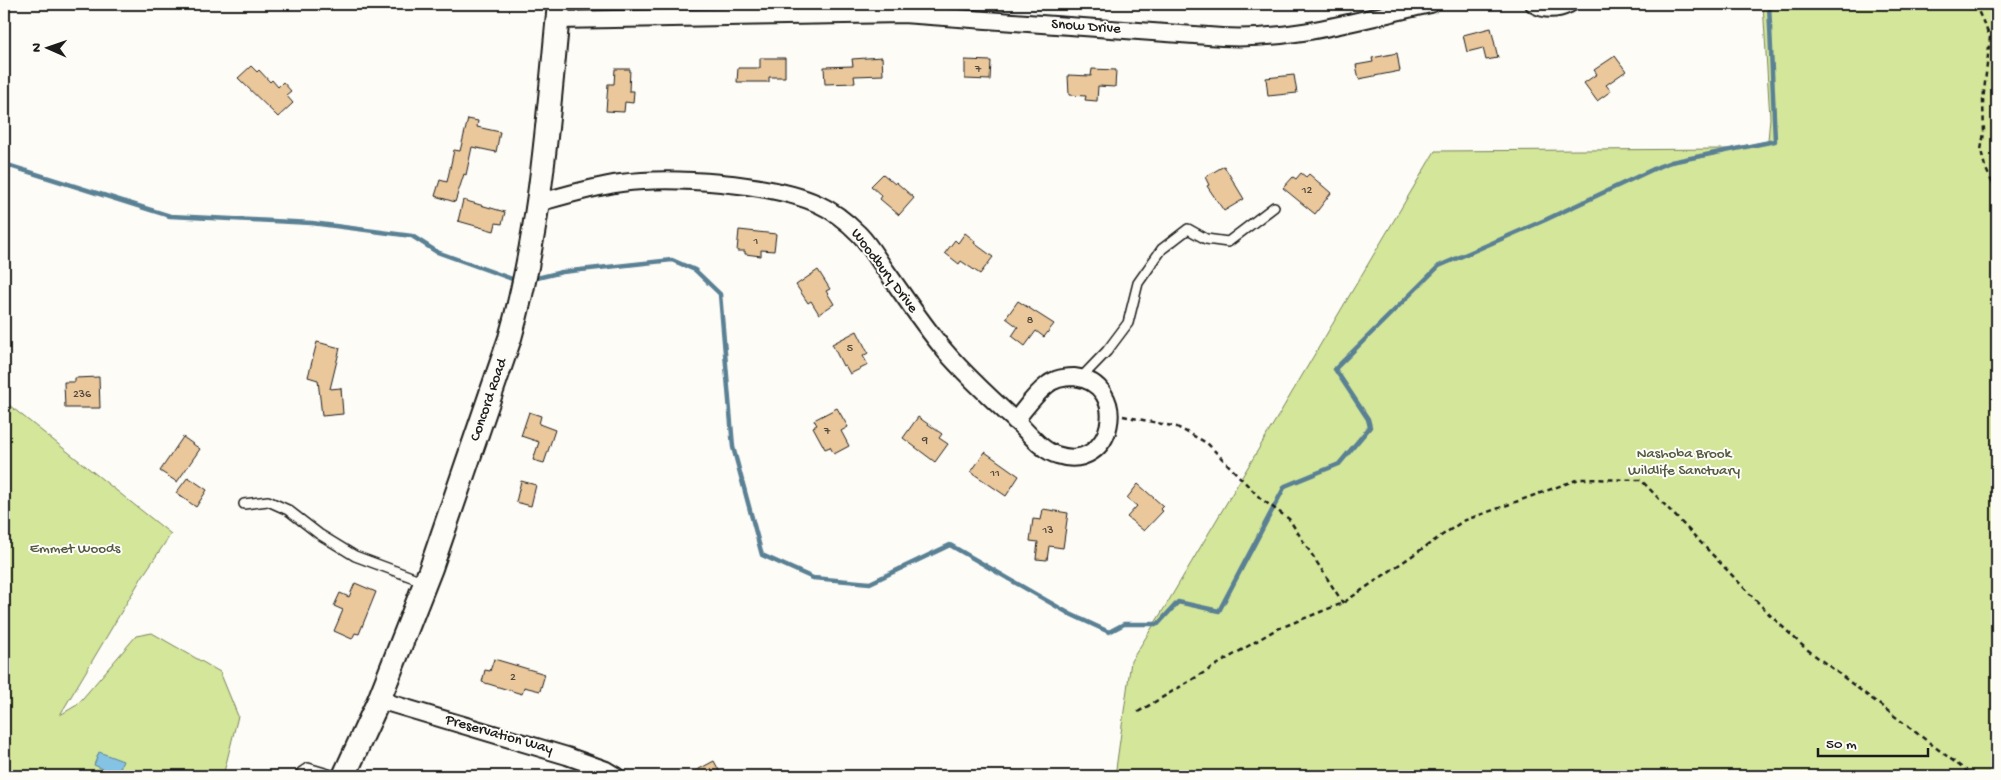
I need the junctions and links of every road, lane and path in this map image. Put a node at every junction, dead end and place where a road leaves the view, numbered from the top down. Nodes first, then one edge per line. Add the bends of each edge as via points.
1 (1431, 4) edge
2 (1534, 4) edge
3 (1569, 4) edge
4 (1975, 4) edge
5 (558, 12) edge
6 (1997, 188) edge
7 (538, 203) junction
8 (1274, 207) dead end
9 (1081, 378) junction
10 (1110, 413) junction
11 (1016, 421) junction
12 (244, 504) dead end
13 (425, 582) junction
14 (1343, 603) junction
15 (380, 700) junction
16 (1138, 712) dead end
17 (300, 776) edge
18 (335, 776) edge
19 (344, 776) edge
20 (616, 776) edge
21 (1973, 776) edge

1 - 5 street, Snow Drive via 1295,34 1258,38 904,14
2 - 3 street via 1550,9
4 - 6 path via 1990,38 1981,150
5 - 7 main road, Concord Road
7 - 11 street, Woodbury Drive via 583,189 657,180 736,185 817,204 838,216 860,236 946,352
7 - 13 main road, Concord Road via 526,281 510,338
8 - 9 lane via 1228,242 1206,239 1188,229 1162,249 1138,283 1128,323
9 - 10 street via 1101,392
9 - 11 street via 1058,379 1047,384
10 - 11 street, Woodbury Drive via 1110,425 1099,446 1078,457 1054,454
10 - 14 path via 1176,427 1207,443 1260,498 1289,518
12 - 13 lane via 268,501 288,510 355,556
13 - 15 main road, Concord Road
14 - 16 path via 1275,630
14 - 21 path via 1463,521 1579,479 1641,480 1804,647
15 - 19 main road, Concord Road
15 - 20 street, Preservation Way via 568,756
17 - 18 lane via 308,768

